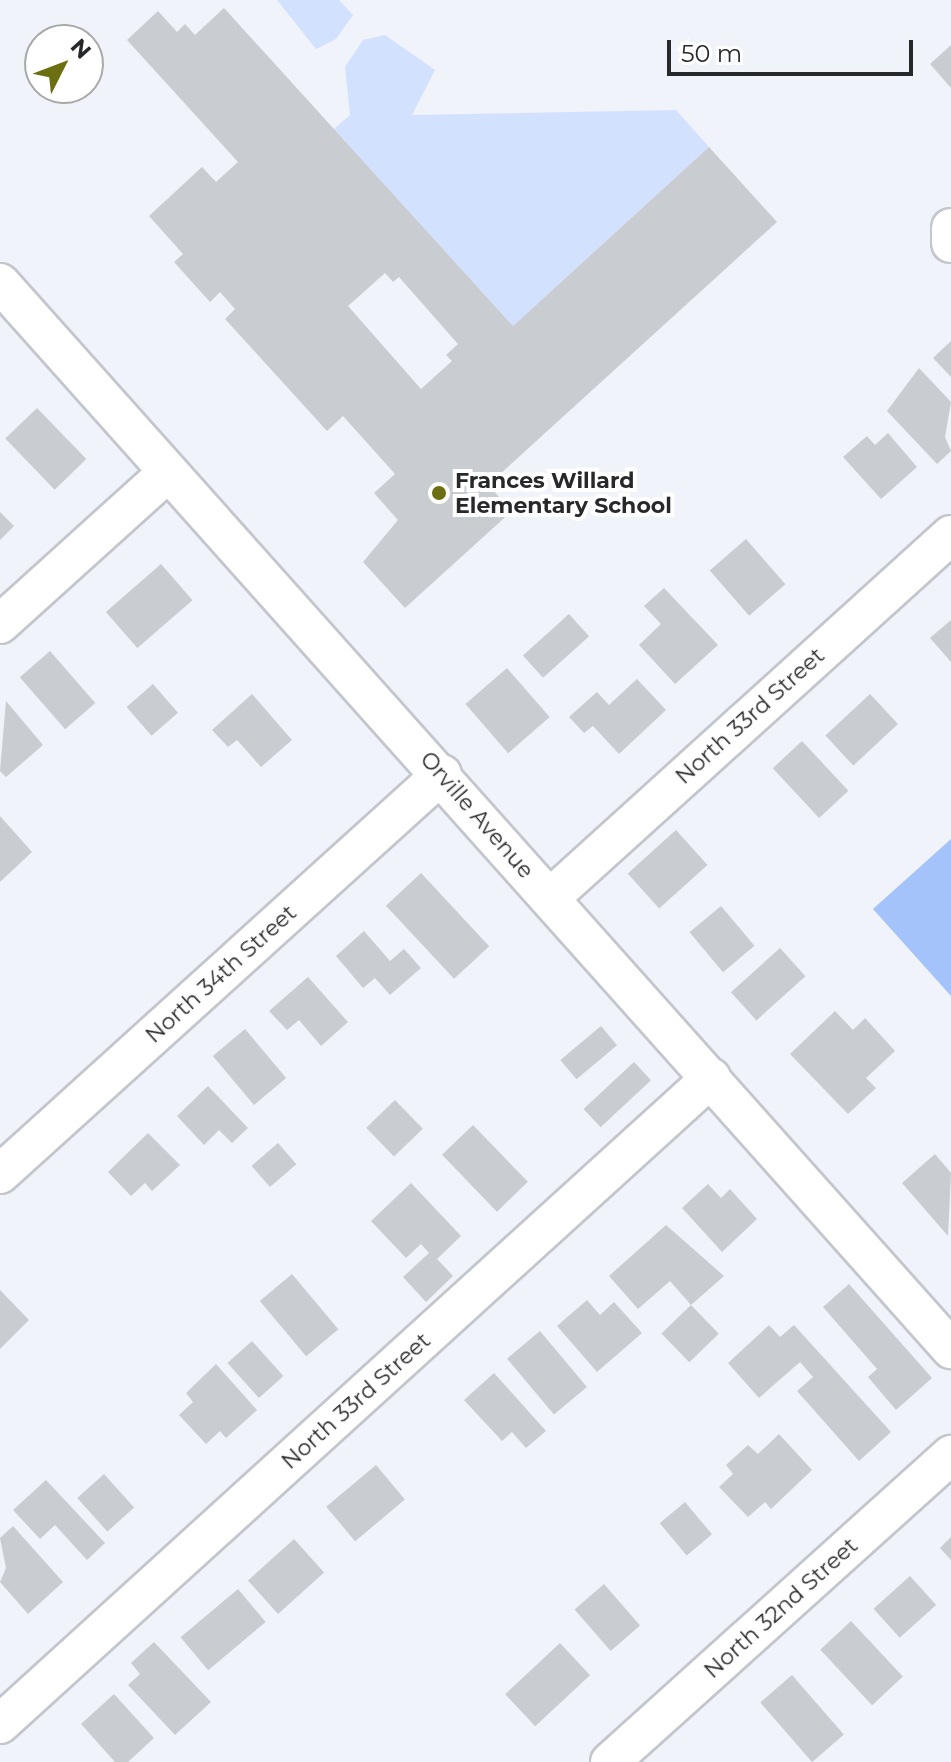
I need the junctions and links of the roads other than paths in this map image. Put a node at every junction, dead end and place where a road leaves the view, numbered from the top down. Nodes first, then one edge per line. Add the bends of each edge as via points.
1 (0, 283) edge
2 (168, 472) junction
3 (951, 535) edge
4 (0, 624) edge
5 (442, 774) junction
6 (550, 898) junction
7 (711, 1078) junction
8 (0, 1174) edge
9 (949, 1343) edge
10 (951, 1455) edge
11 (0, 1724) edge
12 (610, 1762) edge

1 - 2 street, Orville Avenue
2 - 4 street
2 - 5 street, Orville Avenue
3 - 6 street, North 33rd Street
5 - 6 street, Orville Avenue
5 - 8 street, North 34th Street
6 - 7 street, Orville Avenue
7 - 9 street, Orville Avenue
7 - 11 street, North 33rd Street
10 - 12 street, North 32nd Street

